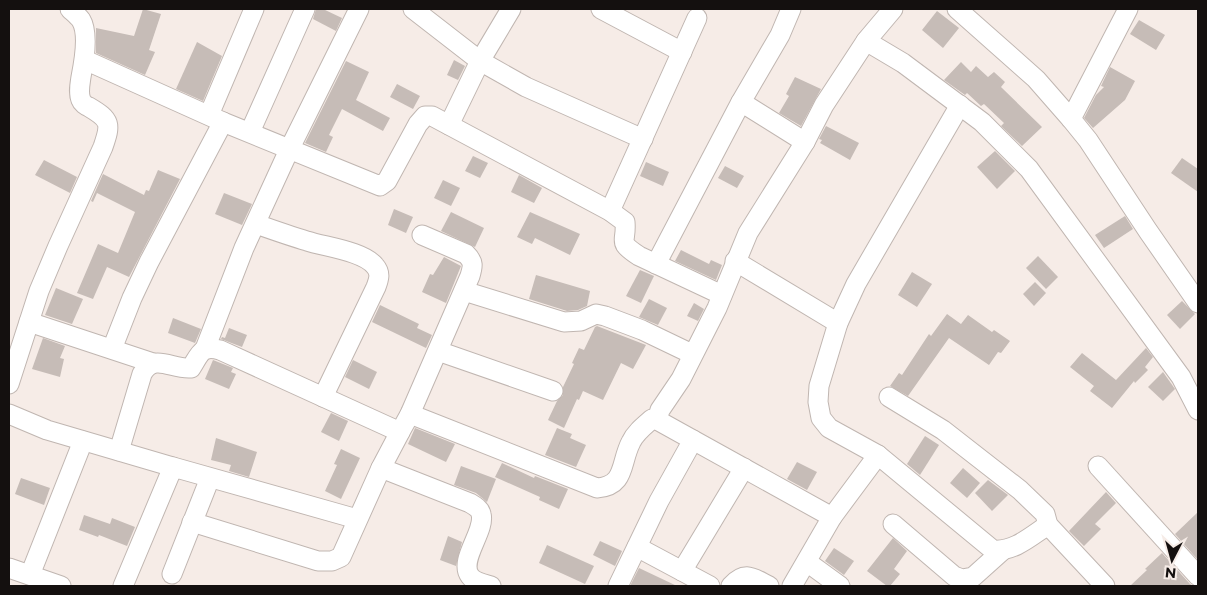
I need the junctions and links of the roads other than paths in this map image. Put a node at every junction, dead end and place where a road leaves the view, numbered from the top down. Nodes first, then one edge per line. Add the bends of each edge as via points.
1 (70, 9) edge
2 (254, 9) edge
3 (305, 9) edge
4 (359, 9) edge
5 (414, 9) edge
6 (512, 9) edge
7 (601, 9) edge
8 (791, 9) edge
9 (893, 9) edge
10 (957, 9) edge
11 (1128, 9) edge
12 (697, 18) dead end
13 (866, 41) junction
14 (682, 52) junction
15 (85, 60) junction
16 (480, 60) junction
17 (741, 102) junction
18 (960, 105) junction
19 (216, 118) junction
20 (1071, 119) junction
21 (449, 125) junction
22 (250, 132) junction
23 (642, 139) junction
24 (805, 142) junction
25 (289, 150) junction
26 (610, 211) junction
27 (256, 224) junction
28 (422, 235) dead end
29 (736, 261) junction
30 (656, 264) junction
31 (464, 291) junction
32 (722, 295) junction
33 (1198, 302) edge
34 (29, 322) junction
35 (838, 323) junction
36 (112, 349) junction
37 (205, 349) junction
38 (438, 351) junction
39 (692, 354) junction
40 (153, 363) junction
41 (9, 384) edge
42 (553, 391) dead end
43 (323, 397) junction
44 (888, 397) dead end
45 (1198, 410) edge
46 (9, 414) edge
47 (410, 414) junction
48 (657, 420) junction
49 (400, 432) junction
50 (693, 440) junction
51 (83, 441) junction
52 (119, 451) junction
53 (878, 455) junction
54 (1098, 466) dead end
55 (173, 467) junction
56 (381, 468) junction
57 (744, 468) junction
58 (210, 478) junction
59 (832, 517) junction
60 (357, 519) junction
61 (192, 522) junction
62 (893, 524) dead end
63 (1048, 525) junction
64 (637, 547) junction
65 (1002, 551) junction
66 (807, 562) junction
67 (9, 568) edge
68 (682, 571) junction
69 (172, 574) dead end
70 (30, 575) junction
71 (1198, 576) edge
72 (61, 586) edge
73 (123, 586) edge
74 (491, 586) edge
75 (618, 586) edge
76 (710, 586) edge
77 (731, 586) edge
78 (770, 586) edge
79 (792, 586) edge
80 (840, 586) edge
81 (1105, 586) edge

1 - 15 street via 81,20 85,32
2 - 19 street
3 - 22 street
4 - 25 street
5 - 16 street
6 - 16 street
7 - 14 street
8 - 17 street via 780,35
9 - 13 street
10 - 20 street via 1036,79
11 - 20 street
12 - 14 street
13 - 18 street
13 - 24 street via 824,105
14 - 23 street
15 - 19 street
15 - 34 street via 79,89 81,100 107,120 108,132 50,264
16 - 21 street
16 - 23 street via 533,91
17 - 24 street
17 - 30 street
18 - 35 street via 856,284
18 - 45 street via 1029,169 1181,377
19 - 22 street
19 - 36 street via 132,298
20 - 33 street
21 - 25 street via 425,116 387,181 380,186
21 - 26 street
22 - 25 street
23 - 26 street
24 - 29 street via 748,233
25 - 27 street
26 - 30 street via 625,222 623,238 627,248
27 - 37 street
27 - 43 street via 356,255 368,260 378,270 380,276 376,287
28 - 31 street via 471,259 473,264
29 - 32 street
29 - 35 street
30 - 32 street
31 - 38 street
31 - 39 street via 564,322 581,321 596,314 605,316
32 - 39 street
34 - 36 street
34 - 41 street
35 - 53 street via 819,386 821,418 829,428
36 - 40 street
37 - 40 street via 191,368
37 - 43 street via 220,350
38 - 42 street
38 - 47 street
39 - 48 street
40 - 52 street via 146,366 142,374
43 - 49 street
44 - 63 street via 943,430 1020,490 1045,514
46 - 51 street
47 - 48 street via 597,488 607,488 616,482 632,440 652,419
47 - 49 street
48 - 50 street
49 - 56 street
50 - 57 street
50 - 64 street
51 - 52 street
51 - 70 street
52 - 55 street
53 - 59 street
53 - 65 street via 993,550
54 - 71 street
55 - 58 street
55 - 73 street
56 - 60 street
56 - 74 street via 476,507 482,521 468,559 468,575
57 - 59 street
57 - 68 street
58 - 60 street
58 - 61 street
59 - 66 street
60 - 61 street via 341,557 318,561
61 - 69 street
62 - 65 street via 954,576 962,579 973,577
63 - 65 street
63 - 81 street
64 - 68 street
64 - 75 street
66 - 79 street
66 - 80 street
67 - 70 street
68 - 76 street
70 - 72 street
77 - 78 street via 747,576

